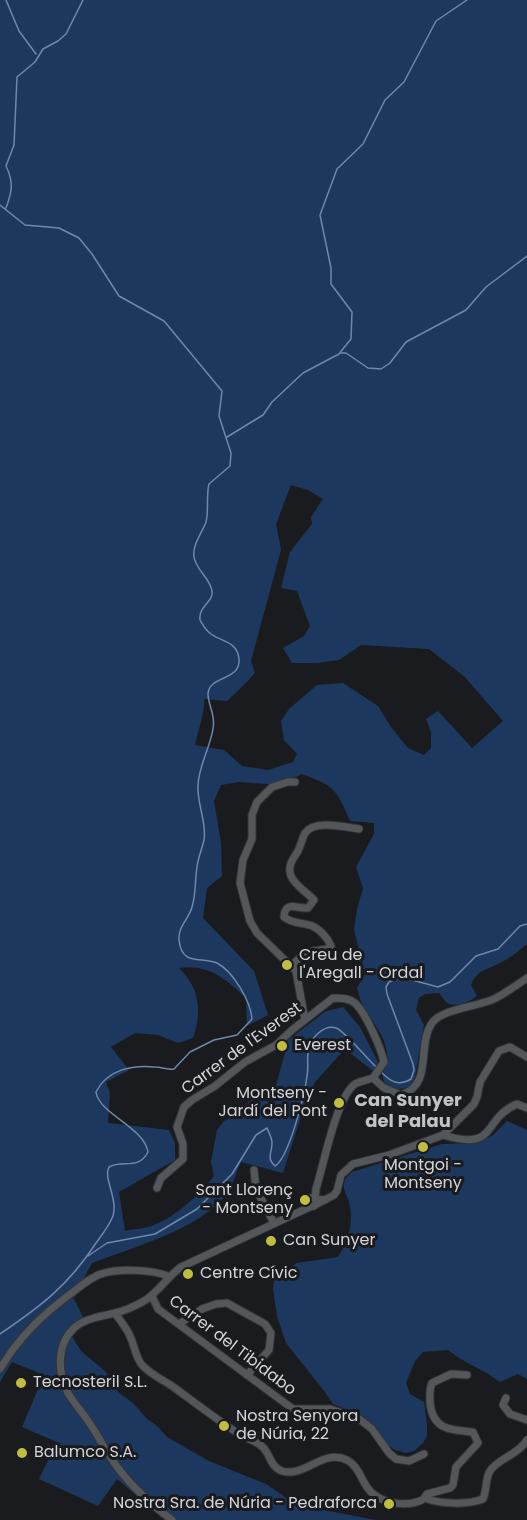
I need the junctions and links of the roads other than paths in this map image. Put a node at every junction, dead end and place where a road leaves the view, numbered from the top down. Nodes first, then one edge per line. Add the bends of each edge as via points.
1 (296, 782) dead end
2 (359, 829) dead end
3 (292, 965) junction
4 (527, 978) edge
5 (305, 1020) junction
6 (527, 1057) edge
7 (373, 1078) junction
8 (527, 1108) edge
9 (443, 1135) junction
10 (254, 1170) dead end
11 (157, 1188) dead end
12 (312, 1202) junction
13 (274, 1223) junction
14 (168, 1276) junction
15 (152, 1296) junction
16 (115, 1313) junction
17 (179, 1324) junction
18 (1, 1368) edge
19 (248, 1375) junction
20 (466, 1375) dead end
21 (506, 1398) dead end
22 (527, 1420) edge
23 (527, 1440) edge
24 (424, 1455) dead end
25 (425, 1499) junction
26 (172, 1520) edge

1 - 3 street via 272,787 257,802 240,883 257,933
2 - 3 street via 313,827 306,832 291,862 291,876 314,900 308,908 288,906 284,916 316,926 331,946 306,952
3 - 5 street
4 - 7 street via 496,998 451,1012 432,1023 418,1083 409,1092 393,1092
5 - 7 street, Carrer de l'Everest via 333,999 358,1005 384,1062
5 - 11 street, Carrer de l'Everest via 276,1045 245,1062 184,1107 177,1127 183,1159 161,1178
6 - 9 street via 510,1047 499,1051 480,1082 474,1104
7 - 12 street via 355,1084 346,1094
8 - 9 street via 517,1104 507,1108 490,1130 474,1140
9 - 12 street via 353,1164 341,1175 337,1191 325,1200
10 - 13 street via 256,1189
12 - 13 street
13 - 14 street
14 - 15 street
14 - 18 street via 122,1270 90,1279 32,1326
15 - 16 street
15 - 17 street, Carrer del Tibidabo via 158,1309
16 - 25 street via 129,1332 142,1365 261,1445 273,1466 285,1472 339,1457 358,1468 379,1497 405,1504
16 - 26 street via 78,1324 64,1340 60,1356 67,1391 121,1472 145,1499
17 - 19 street, Carrer del Tibidabo
17 - 19 street via 202,1310 226,1303 265,1324 271,1333 269,1350
19 - 24 street, Carrer del Tibidabo via 293,1409 330,1409 358,1418 396,1459 409,1461
20 - 25 street via 451,1374 432,1383 431,1410 441,1425 473,1432 478,1443 456,1467 453,1485 427,1494
21 - 22 street via 505,1410
23 - 25 street via 490,1471 483,1499

